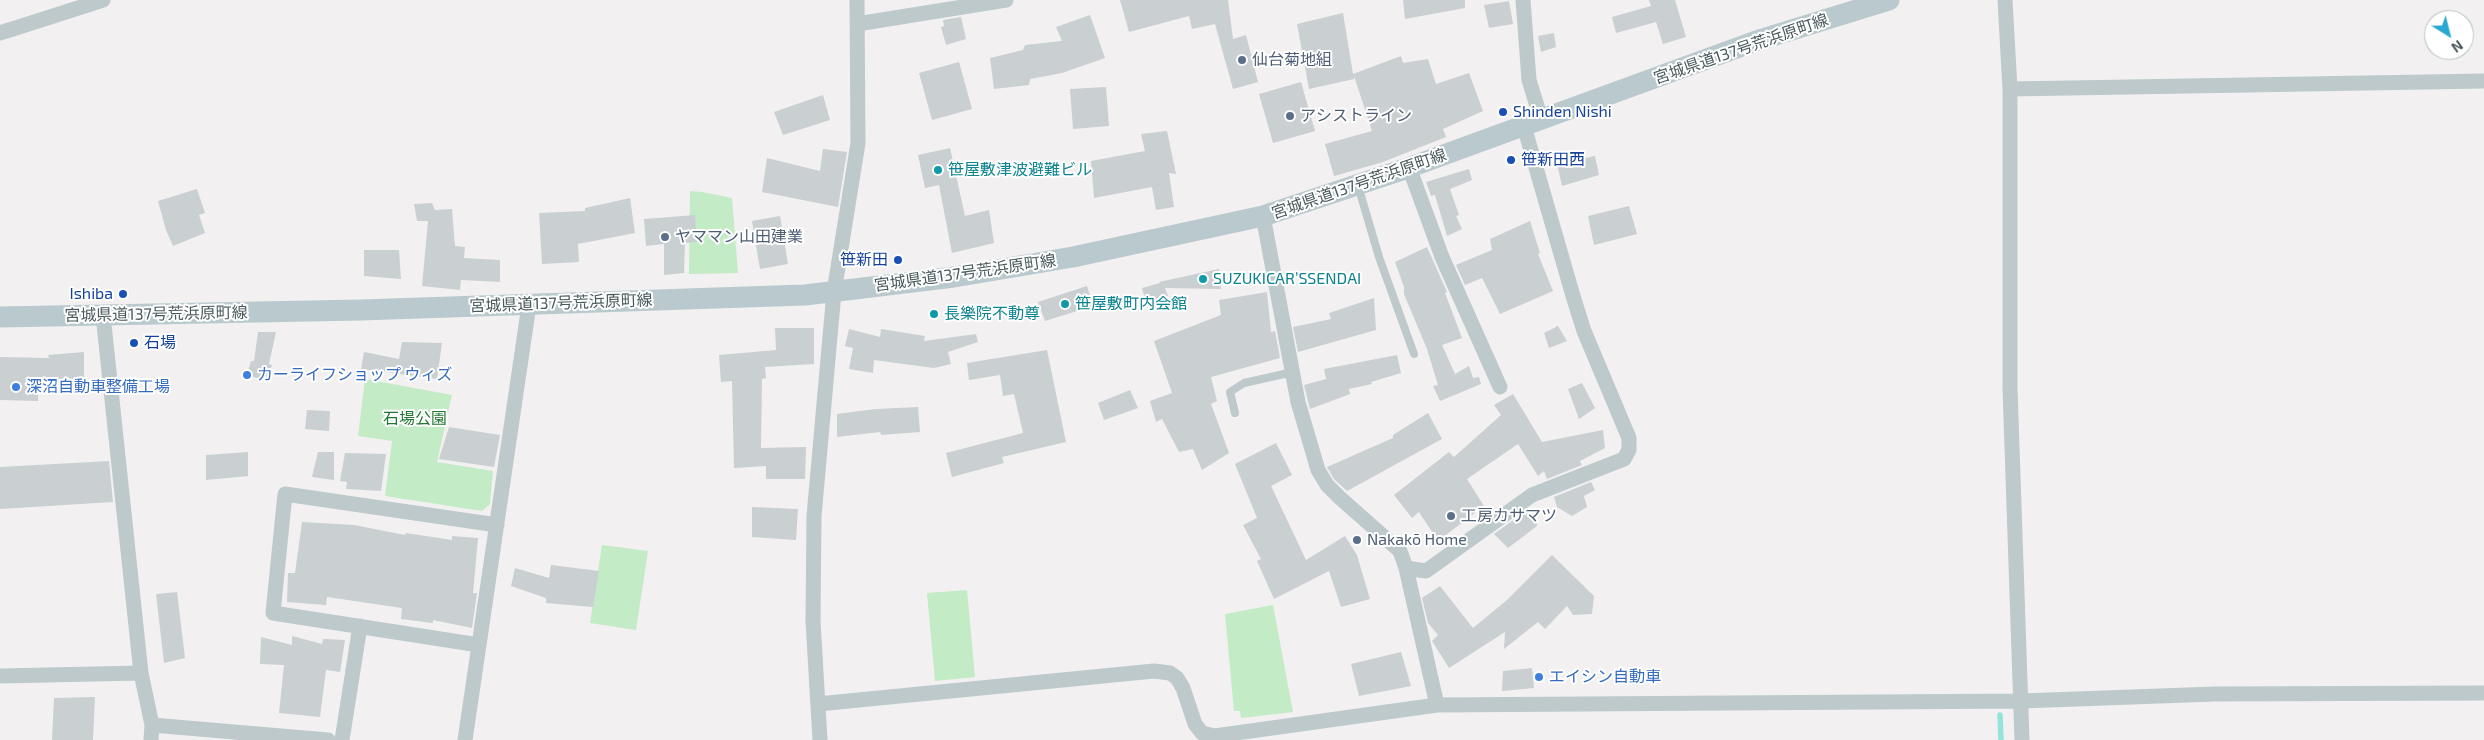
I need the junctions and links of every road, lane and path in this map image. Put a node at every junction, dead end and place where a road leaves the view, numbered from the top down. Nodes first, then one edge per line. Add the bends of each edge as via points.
1 (103, 0) edge
2 (857, 0) edge
3 (1006, 0) edge
4 (1523, 0) edge
5 (1889, 0) edge
6 (2005, 0) edge
7 (857, 24) junction
8 (0, 33) edge
9 (2484, 81) edge
10 (2010, 90) junction
11 (1532, 122) junction
12 (1413, 178) dead end
13 (1361, 196) dead end
14 (1263, 216) junction
15 (834, 292) junction
16 (529, 305) junction
17 (103, 315) junction
18 (0, 317) edge
19 (1414, 354) dead end
20 (1292, 372) junction
21 (1500, 387) dead end
22 (1235, 413) dead end
23 (496, 525) junction
24 (1406, 568) junction
25 (360, 626) junction
26 (479, 645) junction
27 (141, 673) junction
28 (0, 676) edge
29 (2484, 693) edge
30 (2021, 701) junction
31 (818, 704) junction
32 (1438, 705) junction
33 (152, 725) junction
34 (151, 740) edge
35 (328, 740) edge
36 (342, 740) edge
37 (465, 740) edge
38 (820, 740) edge
39 (2022, 740) edge

1 - 8 street
2 - 7 street
3 - 7 street
4 - 11 street
5 - 11 main road, 宮城県道137号荒浜原町線 via 1756,41
6 - 10 street
7 - 15 street via 858,143
9 - 10 street
10 - 30 street via 2010,388
11 - 14 main road, 宮城県道137号荒浜原町線
11 - 24 street via 1573,296 1584,331 1629,438 1629,450 1624,459 1532,495 1426,570
12 - 21 street via 1442,257
13 - 19 lane
14 - 15 main road, 宮城県道137号荒浜原町線 via 1073,257 954,277
14 - 20 street
15 - 16 main road, 宮城県道137号荒浜原町線
15 - 31 street via 814,516 813,621
16 - 17 main road, 宮城県道137号荒浜原町線
16 - 23 street
17 - 18 main road, 宮城県道137号荒浜原町線
17 - 27 street
20 - 22 lane via 1244,383 1230,392
20 - 24 street via 1318,470 1339,497 1400,551
23 - 25 street via 285,494 272,613
23 - 26 street
24 - 32 street
25 - 26 street
25 - 36 street
26 - 37 street
27 - 28 street
27 - 33 street
29 - 30 street via 2215,694
30 - 32 street
30 - 39 street
31 - 32 street via 1154,671 1170,673 1177,678 1195,724 1202,733 1215,736
31 - 38 street
33 - 34 street
33 - 35 street

